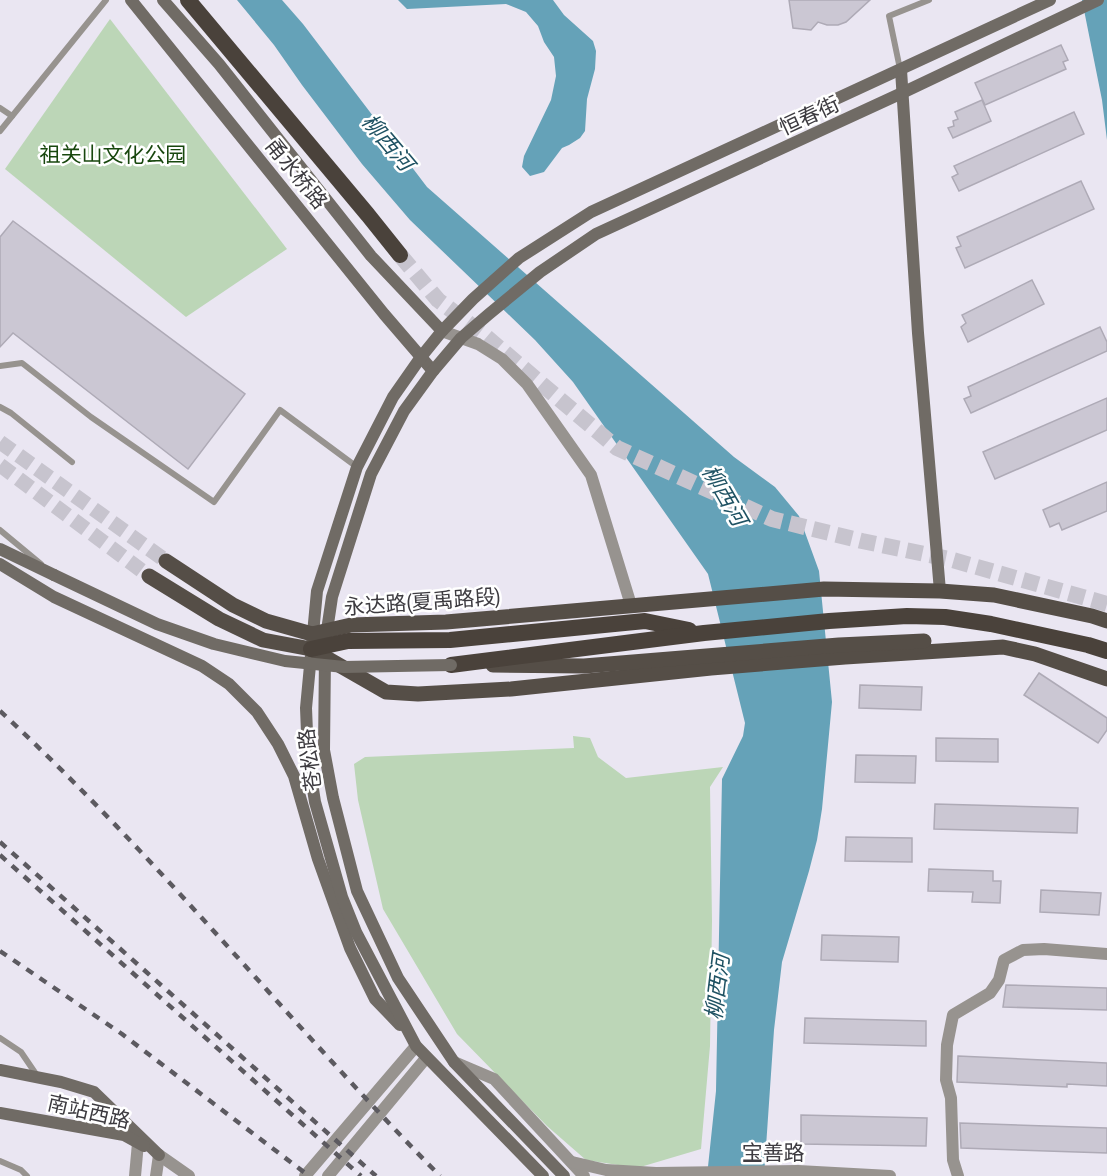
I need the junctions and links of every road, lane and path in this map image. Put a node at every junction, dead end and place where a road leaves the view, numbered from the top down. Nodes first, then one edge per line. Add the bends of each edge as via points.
1 (106, 0) edge
2 (130, 0) edge
3 (163, 0) edge
4 (188, 0) edge
5 (929, 0) edge
6 (1050, 0) edge
7 (1098, 0) edge
8 (900, 70) junction
9 (902, 93) junction
10 (0, 108) edge
11 (12, 116) junction
12 (0, 131) edge
13 (400, 255) tunnel mouth
14 (473, 299) joint
15 (489, 314) joint
16 (442, 331) junction
17 (461, 338) junction
18 (421, 357) junction
19 (0, 366) edge
20 (433, 370) junction
21 (0, 407) edge
22 (72, 462) dead end
23 (357, 467) junction
24 (0, 530) edge
25 (0, 549) edge
26 (166, 561) tunnel mouth
27 (0, 564) edge
28 (54, 575) junction
29 (149, 576) tunnel mouth
30 (940, 591) junction
31 (631, 605) junction
32 (1107, 621) edge
33 (704, 633) junction
34 (319, 640) junction
35 (1107, 651) edge
36 (708, 662) junction
37 (451, 665) junction
38 (1107, 679) edge
39 (1107, 954) edge
40 (410, 1034) junction
41 (0, 1038) edge
42 (416, 1046) junction
43 (426, 1058) junction
44 (454, 1062) junction
45 (0, 1070) edge
46 (39, 1078) junction
47 (0, 1113) edge
48 (138, 1143) junction
49 (159, 1155) junction
50 (0, 1161) edge
51 (572, 1162) junction
52 (653, 1174) edge
53 (27, 1176) edge
54 (135, 1176) edge
55 (156, 1176) edge
56 (189, 1176) edge
57 (305, 1176) edge
58 (328, 1176) edge
59 (543, 1176) edge
60 (564, 1176) edge
61 (584, 1176) edge
62 (890, 1176) edge
63 (957, 1176) edge

1 - 11 lane
2 - 18 main road, 甬水桥路
3 - 16 main road, 甬水桥路 via 219,64 371,256
4 - 13 highway
5 - 8 lane via 889,16
6 - 8 main road, 恒春街
7 - 9 main road, 恒春街
8 - 9 main road
8 - 14 main road, 恒春街 via 591,212 519,258
9 - 15 main road, 恒春街 via 596,234 540,272
9 - 30 main road
10 - 11 lane
11 - 12 lane
14 - 16 main road, 苍松路
15 - 17 main road, 苍松路
16 - 17 street
16 - 18 main road, 苍松路
17 - 20 main road, 苍松路
17 - 31 street via 502,359 527,384 591,475
18 - 20 main road, 甬水桥路
18 - 23 main road, 苍松路 via 393,398
19 - 23 lane via 22,363 91,417 214,502 280,410
20 - 34 main road, 苍松路 via 404,411 371,474
21 - 22 lane
23 - 34 main road, 苍松路 via 317,591
24 - 28 lane
25 - 28 main road
26 - 34 main road, 永达路(夏禹路段) via 233,605
27 - 40 main road via 54,597 202,666 229,684 257,712 294,776 350,948 375,999
28 - 37 main road, bridge via 157,624 214,644 275,658 344,667
29 - 34 main road via 262,640
30 - 31 main road, 永达路(夏禹路段) via 824,589
30 - 32 main road via 994,595
31 - 34 main road, 永达路(夏禹路段) via 446,622 351,625
33 - 34 highway via 645,621 450,640
33 - 35 highway via 829,621 945,617
33 - 37 highway
34 - 36 main road, 永达路(夏禹路段) via 386,692 511,689
34 - 40 main road, 苍松路 via 306,708 315,802 356,932
34 - 44 main road, 苍松路 via 324,750 357,891 398,978
36 - 37 main road
36 - 38 main road via 842,651 1003,647
39 - 63 street via 1023,950 1004,960 999,980 990,993 953,1015 946,1080
40 - 42 main road, 苍松路
41 - 46 lane via 21,1052
42 - 43 main road, 苍松路
42 - 57 street
43 - 58 street
43 - 59 main road, 苍松路
44 - 51 street via 494,1079
44 - 60 main road, 苍松路
45 - 46 main road, 南站西路
46 - 49 main road, 南站西路 via 94,1092
47 - 48 main road, 南站西路 via 124,1135
48 - 49 main road, 南站西路
48 - 54 street
49 - 55 street
49 - 56 street
50 - 53 lane
51 - 52 street, 宝善路
51 - 61 street
52 - 62 street, 宝善路 via 798,1171

